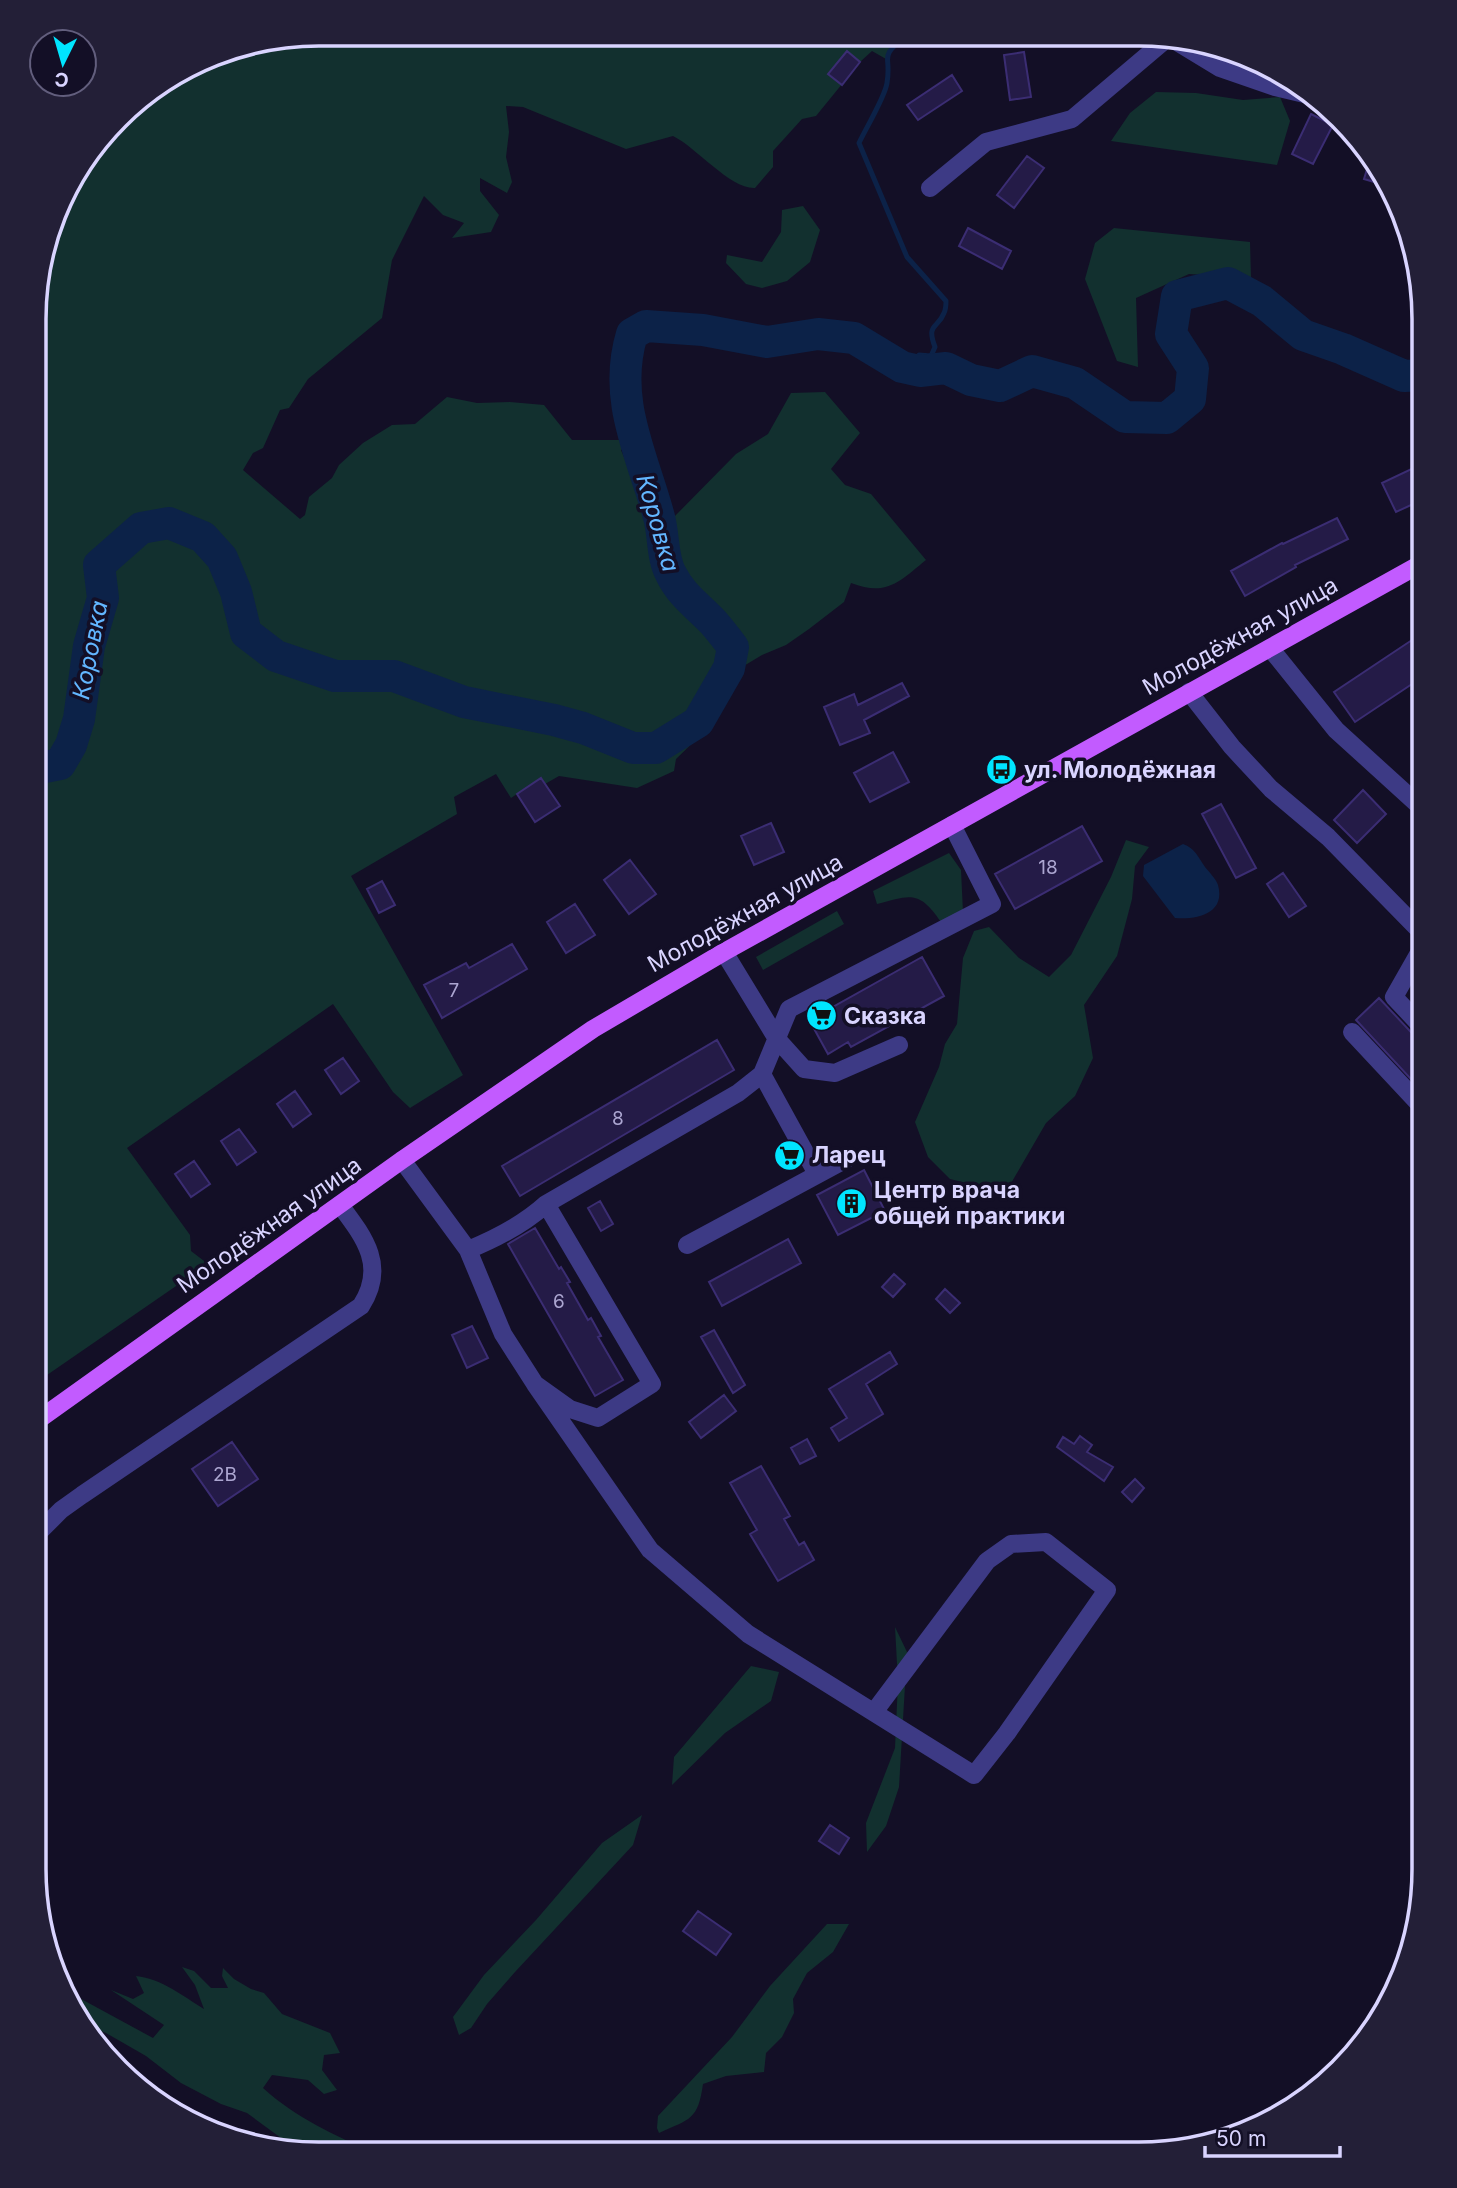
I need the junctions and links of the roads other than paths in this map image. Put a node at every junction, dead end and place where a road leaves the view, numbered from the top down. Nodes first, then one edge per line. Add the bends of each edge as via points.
1 (1158, 46) edge
2 (1194, 52) edge
3 (1287, 90) edge
4 (930, 188) dead end
5 (1412, 569) edge
6 (1270, 648) junction
7 (1189, 692) junction
8 (1412, 799) edge
9 (952, 825) junction
10 (1412, 923) edge
11 (724, 952) junction
12 (1412, 966) edge
13 (1412, 1016) edge
14 (1352, 1031) dead end
15 (776, 1039) junction
16 (898, 1045) dead end
17 (762, 1074) junction
18 (1412, 1096) edge
19 (850, 1157) dead end
20 (402, 1160) junction
21 (817, 1174) junction
22 (546, 1204) junction
23 (340, 1205) junction
24 (687, 1245) dead end
25 (468, 1250) junction
26 (536, 1384) junction
27 (46, 1414) edge
28 (46, 1525) edge
29 (874, 1712) junction

1 - 4 street via 1072,119 986,142
2 - 3 street via 1220,68
5 - 6 main road, Молодёжная улица
6 - 7 main road, Молодёжная улица
6 - 8 street via 1336,730
7 - 9 main road, Молодёжная улица
7 - 10 street via 1271,789 1328,838
9 - 11 main road, Молодёжная улица
9 - 15 street via 992,904 789,1009
11 - 15 street
11 - 20 main road, Молодёжная улица via 593,1029
12 - 13 street via 1395,997
14 - 18 street
15 - 16 street via 804,1069 835,1073
15 - 17 street
17 - 21 street
17 - 22 street via 738,1093
19 - 21 street
20 - 23 main road, Молодёжная улица
20 - 25 street
21 - 24 street
22 - 25 street
22 - 26 street via 652,1384 598,1418 570,1409
23 - 27 main road, Молодёжная улица
23 - 28 street via 370,1253 369,1294 361,1306 82,1495
25 - 26 street via 503,1334
26 - 29 street via 650,1550 748,1634
29 - 29 street via 974,1775 1107,1590 1046,1542 1011,1544 987,1561

